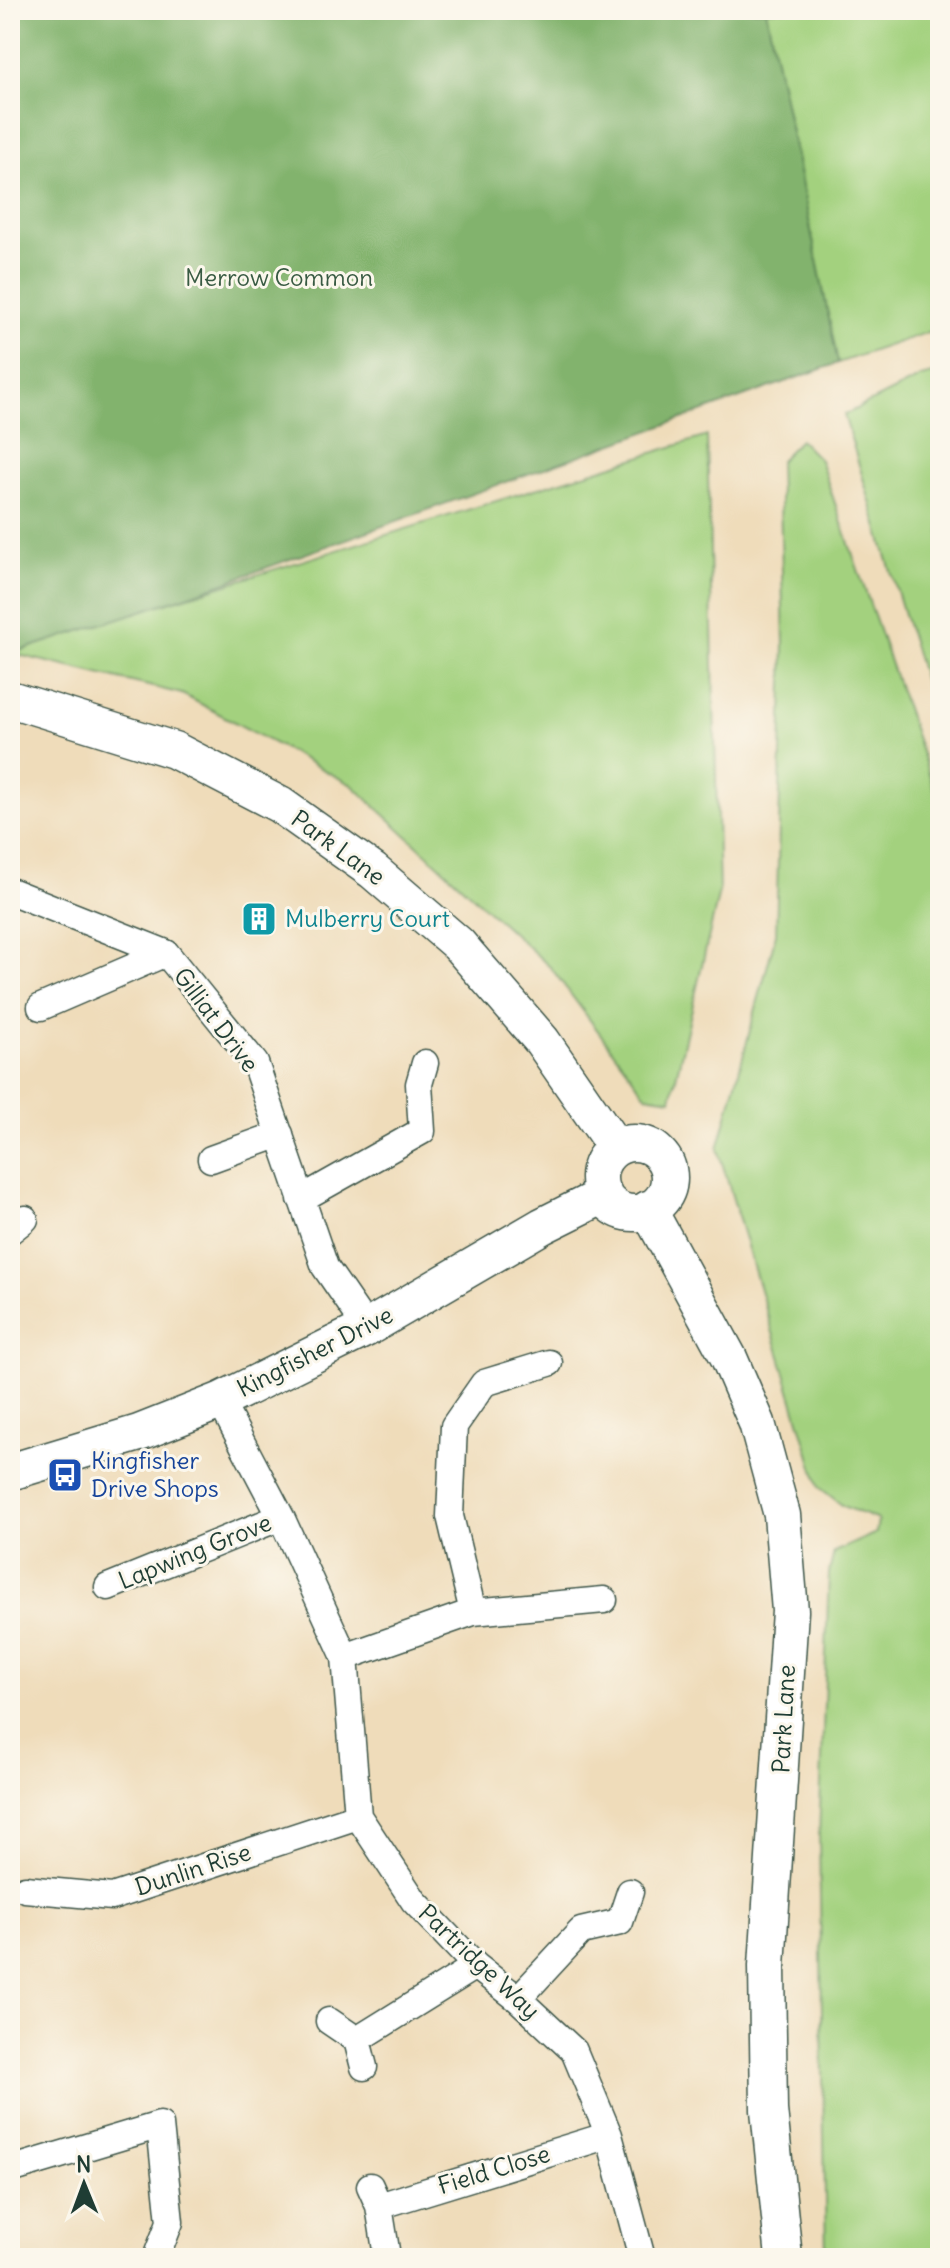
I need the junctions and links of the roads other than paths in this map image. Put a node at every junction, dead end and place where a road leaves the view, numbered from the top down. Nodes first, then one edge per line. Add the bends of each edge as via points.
1 (10, 699) edge
2 (10, 891) edge
3 (166, 953) junction
4 (41, 1007) dead end
5 (425, 1063) dead end
6 (280, 1134) junction
7 (616, 1148) junction
8 (211, 1159) dead end
9 (604, 1195) junction
10 (301, 1199) junction
11 (648, 1209) junction
12 (367, 1328) junction
13 (549, 1363) dead end
14 (220, 1401) junction
15 (10, 1472) edge
16 (281, 1517) junction
17 (108, 1587) dead end
18 (604, 1600) dead end
19 (473, 1612) junction
20 (345, 1657) junction
21 (358, 1816) junction
22 (25, 1889) dead end
23 (630, 1892) dead end
24 (476, 1966) junction
25 (518, 1999) junction
26 (329, 2021) dead end
27 (357, 2040) junction
28 (364, 2067) dead end
29 (609, 2135) junction
30 (10, 2170) edge
31 (386, 2250) dead end
32 (156, 2258) edge
33 (642, 2258) edge
34 (784, 2258) edge

1 - 7 main road, Park Lane via 174,750 280,805 373,871 458,944 542,1041
2 - 3 street, Gilliat Drive
3 - 4 street
3 - 6 street, Gilliat Drive via 255,1063
5 - 10 street via 419,1084 422,1131
6 - 8 street
6 - 10 street, Gilliat Drive
7 - 9 main road via 599,1174
7 - 11 main road via 626,1143 648,1145 664,1159 669,1182 658,1203
9 - 11 main road via 628,1212
9 - 12 main road, Kingfisher Drive
10 - 12 street, Gilliat Drive via 325,1267
11 - 34 main road, Park Lane via 729,1358 757,1423 782,1515 790,1611 767,1966 769,2110
12 - 14 main road, Kingfisher Drive
13 - 19 street via 484,1383 454,1426 450,1516
14 - 15 main road, Kingfisher Drive via 139,1433
14 - 16 street, Partridge Way
16 - 17 street, Lapwing Grove
16 - 20 street, Partridge Way
18 - 19 street
19 - 20 street
20 - 21 street, Partridge Way
21 - 22 street, Dunlin Rise via 112,1897
21 - 24 street, Partridge Way via 414,1901
23 - 25 street via 620,1922 581,1931
24 - 25 street, Partridge Way
24 - 27 street
25 - 29 street, Partridge Way via 574,2051
26 - 27 street
27 - 28 street
29 - 31 street, Field Close via 375,2196
29 - 33 street, Partridge Way
30 - 32 street via 160,2125 170,2222

